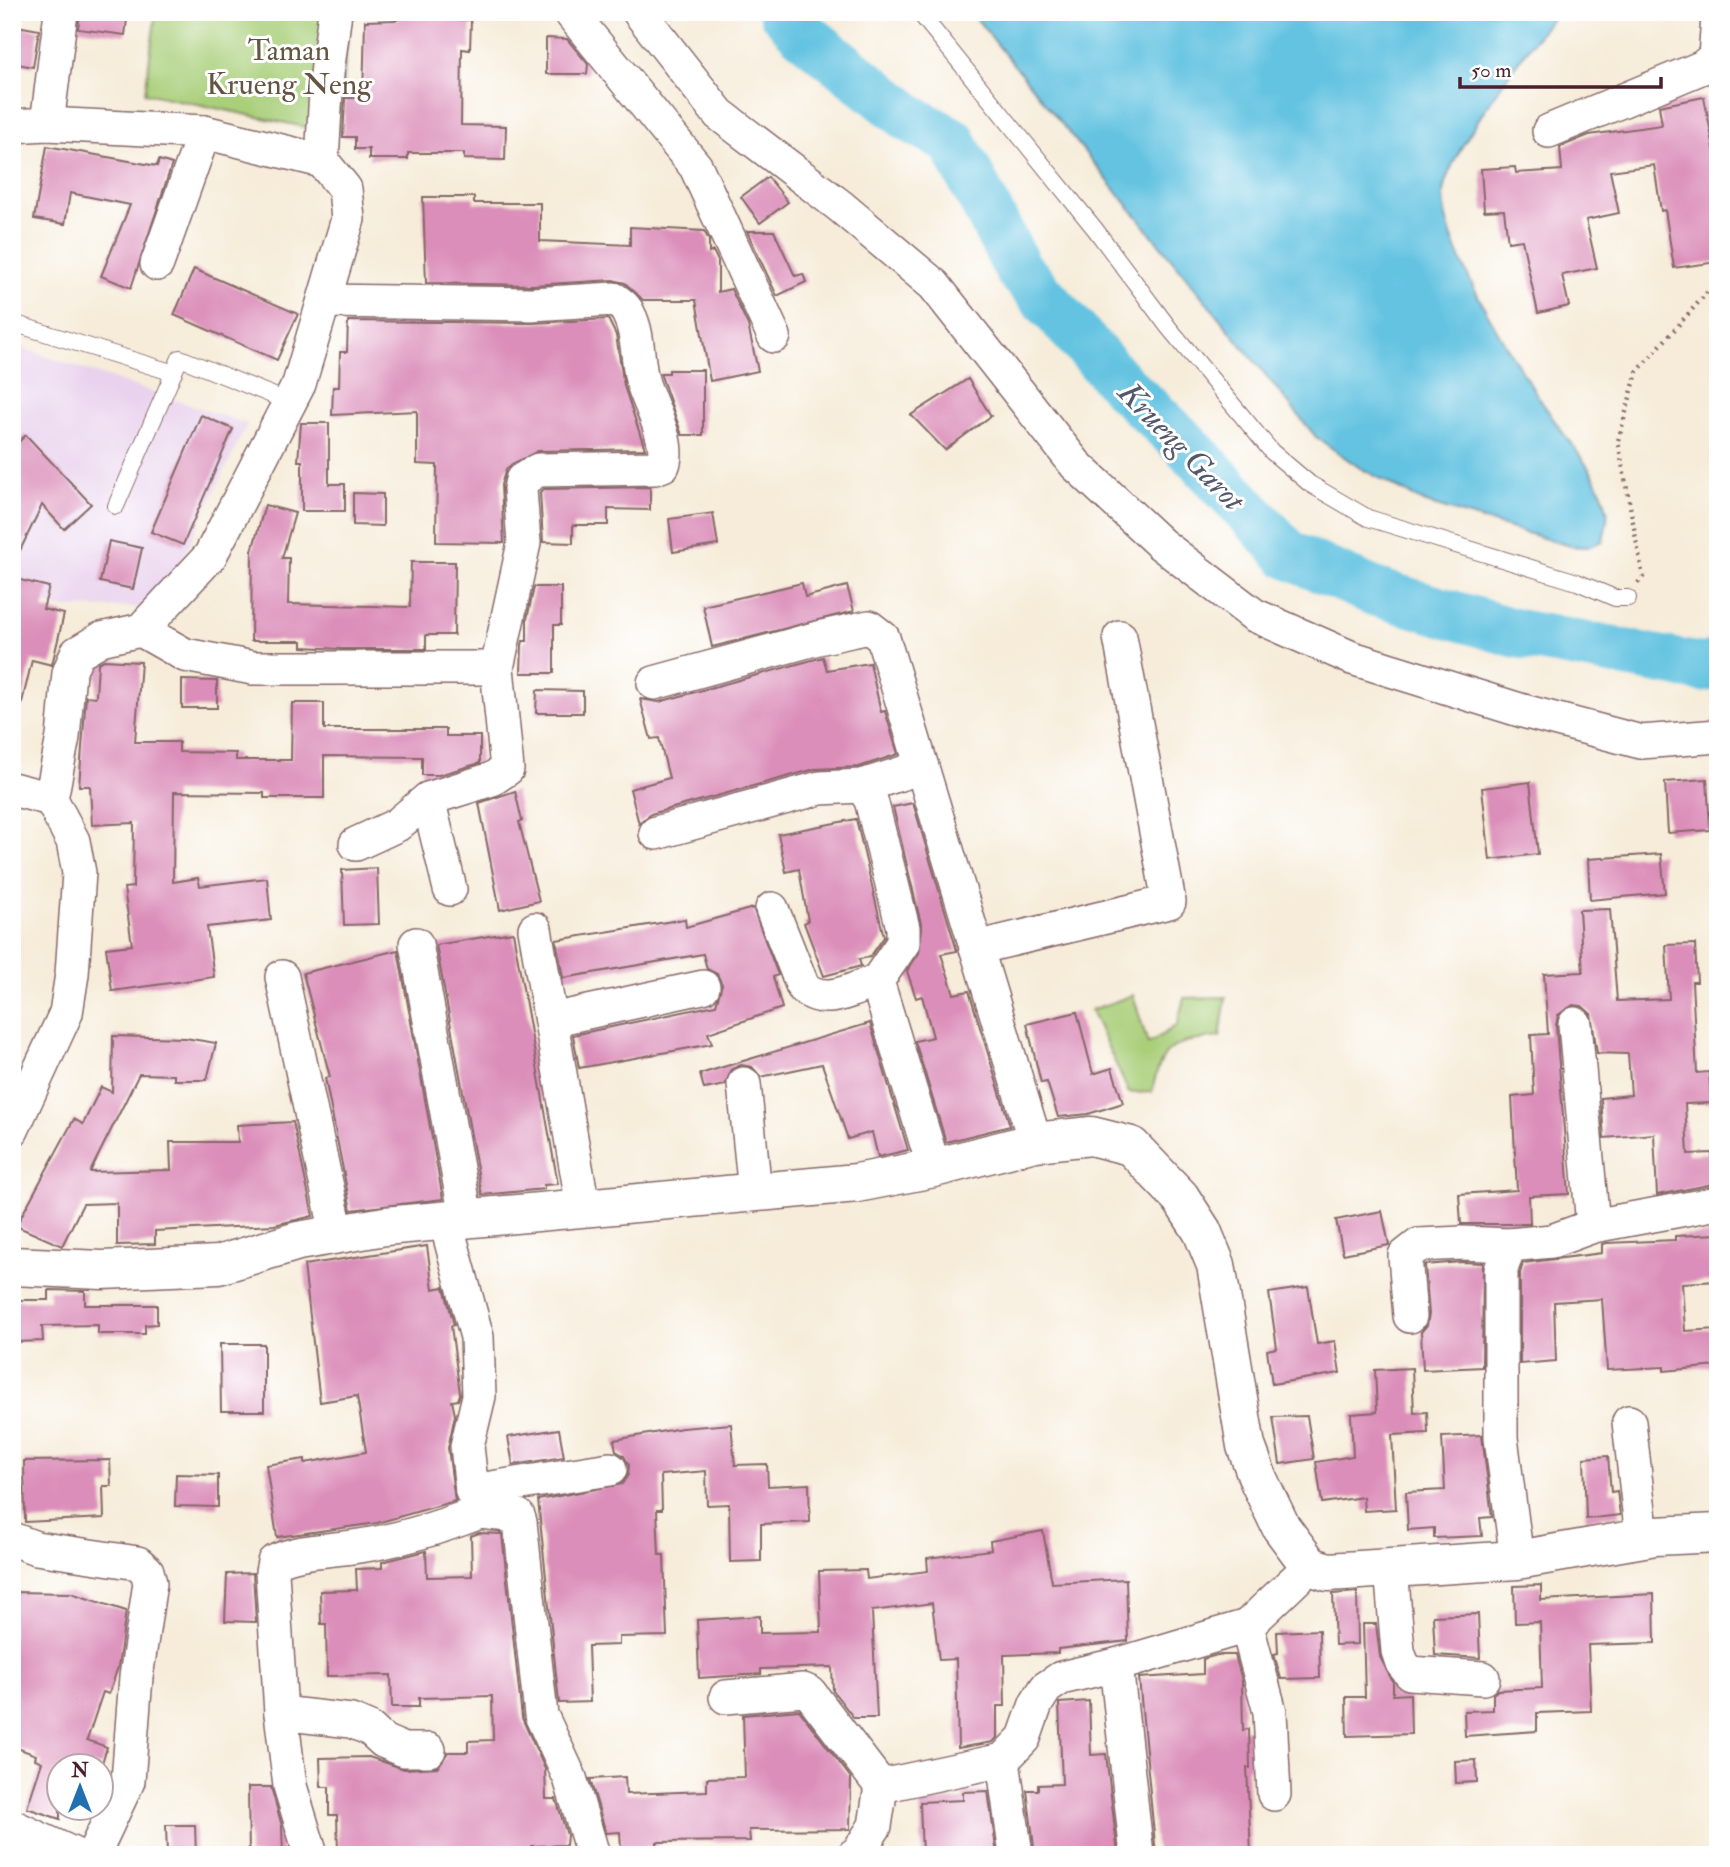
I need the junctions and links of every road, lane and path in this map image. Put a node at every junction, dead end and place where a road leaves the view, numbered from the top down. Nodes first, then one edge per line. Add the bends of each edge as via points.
1 (61, 12) edge
2 (335, 12) edge
3 (570, 12) edge
4 (639, 12) edge
5 (919, 12) edge
6 (1718, 18) edge
7 (1716, 65) edge
8 (47, 124) junction
9 (12, 126) edge
10 (1549, 131) dead end
11 (204, 132) junction
12 (322, 161) junction
13 (157, 264) dead end
14 (1718, 280) edge
15 (325, 301) junction
16 (16, 324) dead end
17 (774, 336) dead end
18 (174, 373) junction
19 (289, 402) junction
20 (116, 506) dead end
21 (1628, 598) joint
22 (141, 630) junction
23 (1120, 637) dead end
24 (497, 668) junction
25 (654, 683) dead end
26 (1718, 736) edge
27 (922, 767) junction
28 (862, 786) junction
29 (12, 789) edge
30 (51, 799) junction
31 (428, 799) junction
32 (656, 832) dead end
33 (356, 844) dead end
34 (450, 889) dead end
35 (772, 909) dead end
36 (535, 929) dead end
37 (416, 944) dead end
38 (976, 948) junction
39 (282, 977) dead end
40 (877, 981) junction
41 (703, 987) dead end
42 (551, 1020) junction
43 (1575, 1024) dead end
44 (744, 1084) dead end
45 (12, 1130) edge
46 (1035, 1142) junction
47 (934, 1168) junction
48 (755, 1192) junction
49 (1718, 1203) edge
50 (583, 1207) junction
51 (456, 1218) junction
52 (1593, 1226) junction
53 (337, 1234) junction
54 (1509, 1245) junction
55 (12, 1266) edge
56 (1410, 1316) dead end
57 (1629, 1423) dead end
58 (610, 1469) dead end
59 (476, 1501) junction
60 (1718, 1534) edge
61 (1642, 1538) junction
62 (12, 1539) edge
63 (1517, 1560) junction
64 (1310, 1566) junction
65 (1391, 1568) junction
66 (1247, 1626) junction
67 (1116, 1665) junction
68 (1483, 1678) dead end
69 (726, 1697) dead end
70 (281, 1713) junction
71 (429, 1750) dead end
72 (1003, 1760) junction
73 (881, 1786) junction
74 (1274, 1794) dead end
75 (12, 1826) edge
76 (75, 1855) edge
77 (93, 1855) edge
78 (311, 1855) edge
79 (593, 1855) edge
80 (854, 1855) edge
81 (1016, 1855) edge
82 (1138, 1855) edge

1 - 8 street
2 - 12 street
3 - 17 street via 696,167
4 - 26 street via 719,114 934,285 1076,465 1161,544 1254,615 1352,658 1628,739
5 - 21 lane via 1169,328 1272,452 1310,484 1368,518 1577,582 1615,598
6 - 7 street
7 - 10 street
8 - 9 street
8 - 11 street
11 - 12 street
11 - 13 street
12 - 15 street via 345,189 348,219
14 - 21 path via 1637,372 1618,442 1643,577
15 - 19 street
15 - 24 street via 532,304 614,299 631,317 643,383 666,457 663,465 538,470 522,480 524,543
16 - 18 lane
18 - 19 lane via 180,358
18 - 20 lane
19 - 22 street via 210,556
22 - 24 street via 185,655 253,668
22 - 30 street via 101,639 77,653 69,673
23 - 38 street via 1169,902
24 - 31 street via 507,769 492,779
25 - 27 street via 869,627 883,638
27 - 28 street
27 - 38 street
28 - 32 street via 820,788
28 - 40 street via 871,800 903,928 903,943
29 - 30 street
30 - 45 street via 73,841 79,873 72,974 66,1013
31 - 33 street via 397,825
31 - 34 street
35 - 40 street via 803,987 813,996 826,998
36 - 42 street
37 - 51 street
38 - 46 street
39 - 53 street
40 - 47 street
41 - 42 street
42 - 50 street
43 - 52 street
44 - 48 street
46 - 47 street
46 - 64 street via 1091,1136 1131,1146 1180,1197 1202,1231 1216,1265 1246,1446 1281,1527
47 - 48 street via 857,1183
48 - 50 street
49 - 52 street
50 - 51 street
51 - 53 street
51 - 59 street via 477,1337 479,1396 467,1446
52 - 54 street via 1552,1241
53 - 55 street via 218,1265 102,1270
54 - 56 street via 1419,1245 1405,1256
54 - 63 street via 1501,1270 1501,1438
57 - 61 street
58 - 59 street
59 - 70 street via 432,1530 360,1546 293,1553 274,1562
59 - 79 street via 518,1516 520,1522 541,1715 570,1778
60 - 61 street
61 - 63 street
62 - 77 street via 36,1548 138,1563 147,1570 150,1583 136,1677 128,1782
63 - 65 street
64 - 65 street via 1328,1572
64 - 66 street
65 - 68 street via 1398,1651 1410,1673
66 - 67 street
66 - 74 street via 1270,1712
67 - 72 street via 1061,1678 1046,1688 1024,1738
67 - 82 street
69 - 73 street via 810,1693
70 - 71 street via 351,1721 404,1750
70 - 78 street via 290,1786
72 - 73 street
72 - 81 street
73 - 80 street via 875,1826
75 - 76 street

